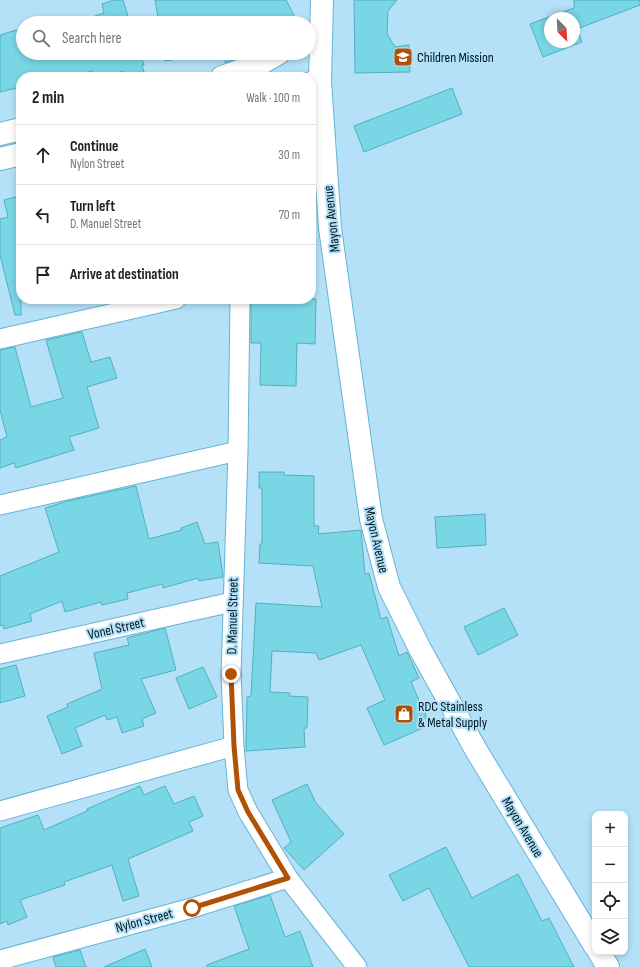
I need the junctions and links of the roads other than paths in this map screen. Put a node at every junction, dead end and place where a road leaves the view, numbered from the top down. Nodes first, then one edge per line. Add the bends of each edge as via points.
1 (322, 0) edge
2 (316, 28) edge
3 (267, 60) edge
4 (314, 60) edge
5 (237, 72) edge
6 (315, 72) edge
7 (316, 91) edge
8 (16, 130) edge
9 (0, 134) edge
10 (16, 155) edge
11 (0, 159) edge
12 (154, 304) edge
13 (240, 304) edge
14 (0, 339) edge
15 (238, 452) junction
16 (0, 505) edge
17 (232, 602) junction
18 (0, 654) edge
19 (234, 746) junction
20 (0, 811) edge
21 (288, 878) junction
22 (592, 941) edge
23 (600, 955) edge
24 (0, 960) edge
25 (357, 967) edge
26 (608, 967) edge

1 - 2 main road, Mayon Avenue
3 - 5 main road
4 - 6 main road, Mayon Avenue
7 - 22 main road, Mayon Avenue via 333,244 371,519 389,587 476,750
8 - 9 main road
10 - 11 main road
12 - 14 street
13 - 15 street, D. Manuel Street
15 - 16 street
15 - 17 street, D. Manuel Street
17 - 18 street, Vonel Street
17 - 19 street, D. Manuel Street
19 - 20 street
19 - 21 street, D. Manuel Street via 238,790 248,812
21 - 24 street, Nylon Street via 192,908
21 - 25 street, D. Manuel Street
23 - 26 main road

